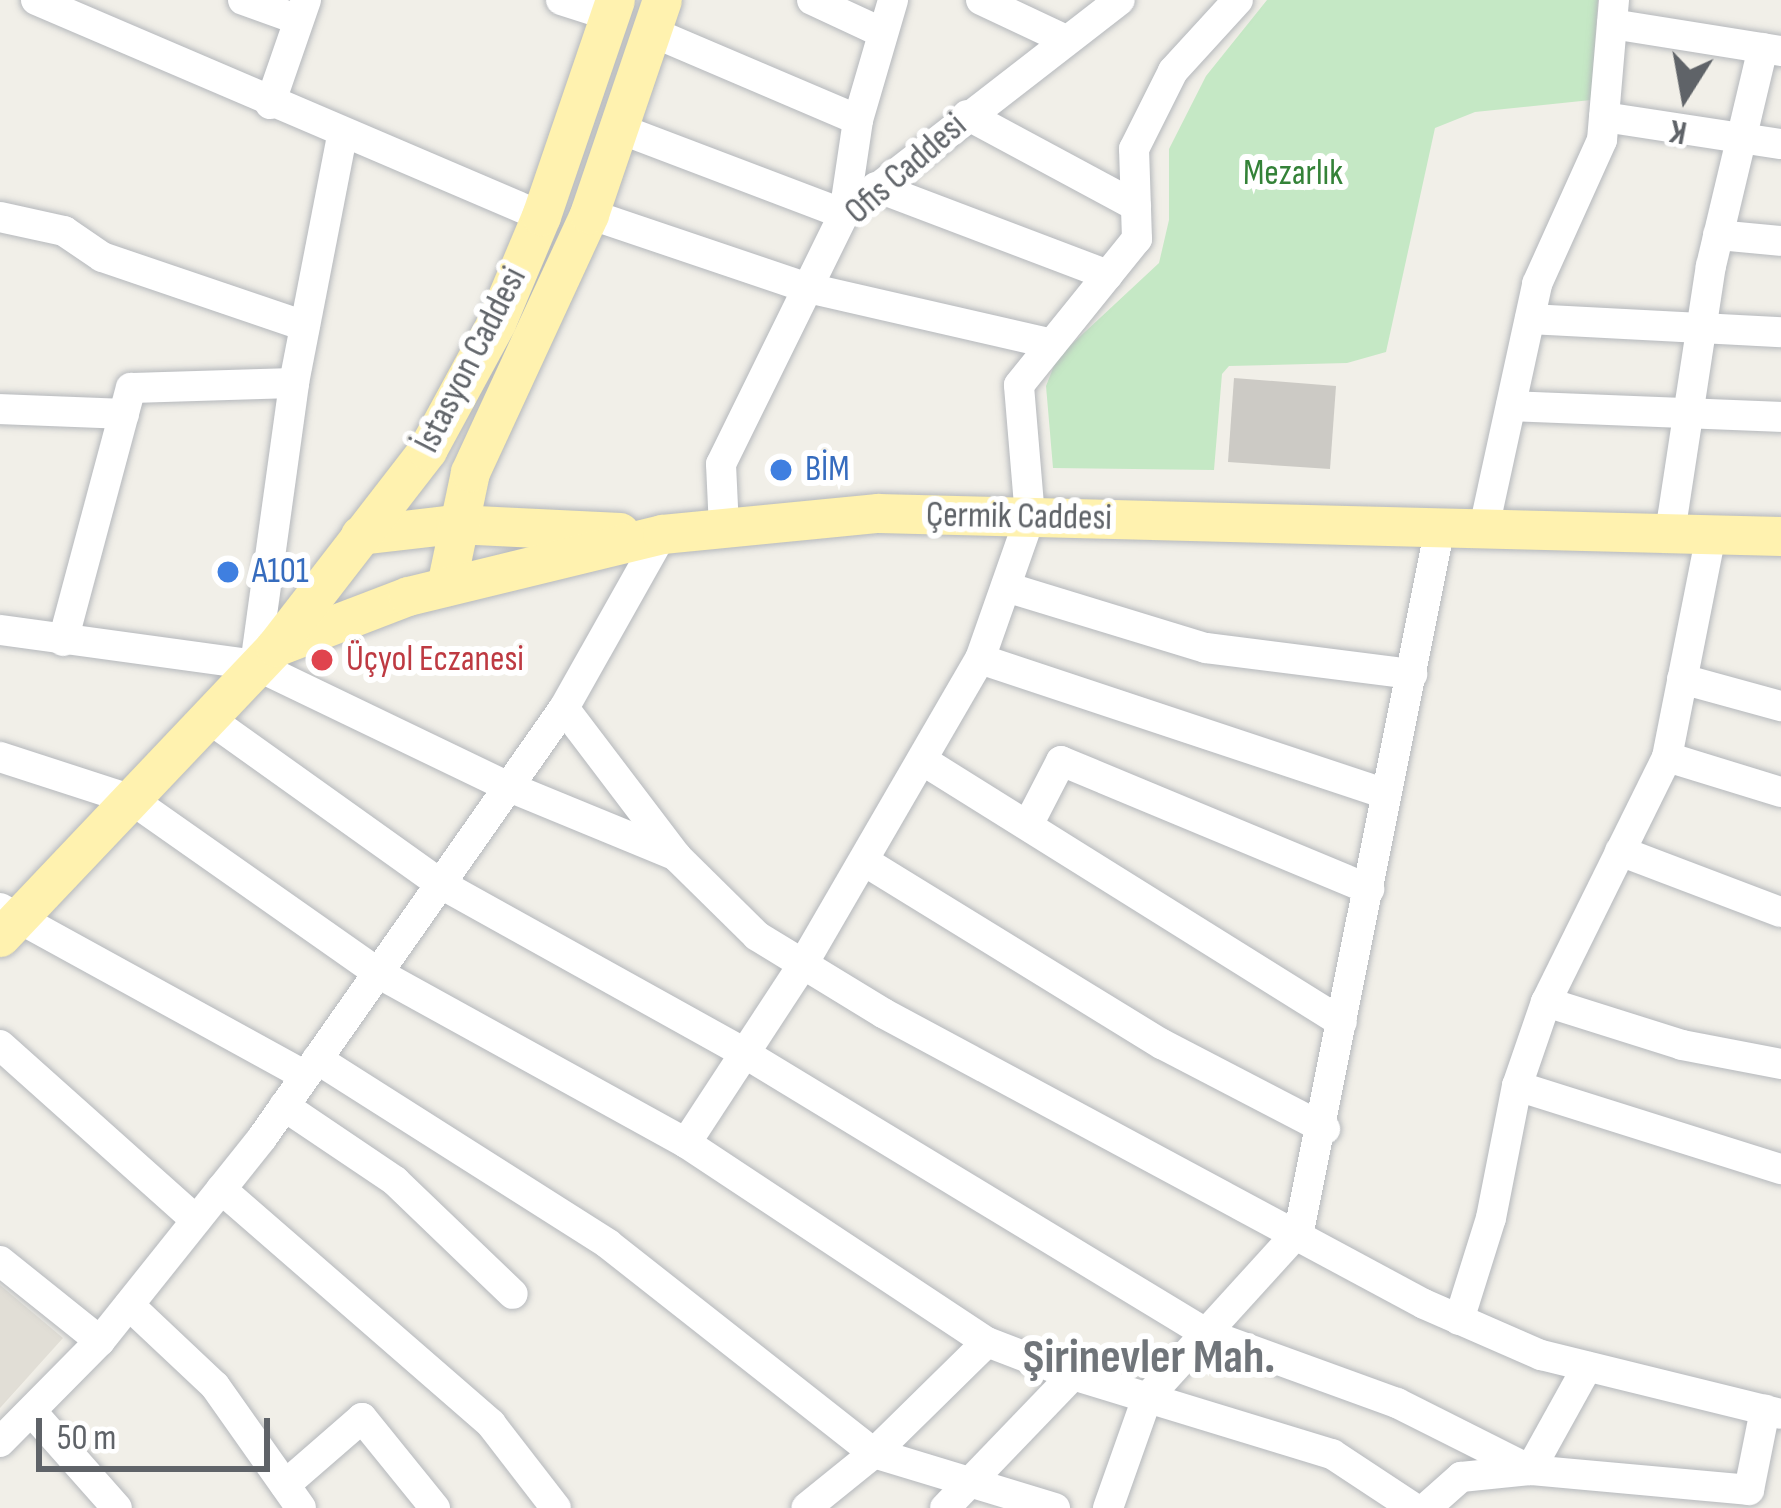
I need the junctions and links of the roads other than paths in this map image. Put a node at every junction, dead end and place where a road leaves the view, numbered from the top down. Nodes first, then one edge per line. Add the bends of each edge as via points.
1 (36, 0) edge
2 (243, 0) edge
3 (561, 0) edge
4 (812, 0) edge
5 (893, 0) edge
6 (982, 0) edge
7 (1120, 0) edge
8 (1238, 0) edge
9 (613, 8) edge
10 (303, 10) edge
11 (1613, 12) edge
12 (657, 16) edge
13 (883, 33) junction
14 (1066, 40) junction
15 (1772, 50) edge
16 (270, 104) junction
17 (967, 115) junction
18 (1604, 117) junction
19 (858, 120) junction
20 (620, 129) junction
21 (342, 135) junction
22 (1742, 138) junction
23 (1781, 144) edge
24 (876, 187) junction
25 (1136, 206) junction
26 (590, 214) junction
27 (844, 214) junction
28 (541, 216) junction
29 (0, 217) edge
30 (1718, 235) junction
31 (1781, 241) edge
32 (1108, 275) junction
33 (808, 288) junction
34 (1530, 319) junction
35 (1702, 324) junction
36 (305, 326) junction
37 (1781, 332) edge
38 (1052, 344) junction
39 (294, 383) junction
40 (1510, 406) junction
41 (0, 409) edge
42 (1689, 410) junction
43 (124, 415) junction
44 (1781, 417) edge
45 (1030, 517) junction
46 (455, 524) junction
47 (1440, 527) junction
48 (724, 528) junction
49 (1484, 528) junction
50 (1670, 533) junction
51 (662, 534) junction
52 (1712, 534) junction
53 (360, 535) junction
54 (1781, 536) edge
55 (446, 586) junction
56 (1006, 587) junction
57 (0, 630) edge
58 (63, 641) junction
59 (265, 656) junction
60 (980, 659) junction
61 (1412, 674) junction
62 (1682, 680) junction
63 (1781, 706) edge
64 (564, 708) junction
65 (208, 718) junction
66 (0, 757) edge
67 (1667, 757) junction
68 (922, 760) junction
69 (509, 788) junction
70 (1781, 792) edge
71 (1385, 794) junction
72 (132, 800) junction
73 (1028, 825) junction
74 (1620, 851) junction
75 (677, 856) junction
76 (863, 860) junction
77 (439, 883) junction
78 (1369, 890) junction
79 (1781, 912) edge
80 (7, 920) edge
81 (802, 964) junction
82 (378, 973) junction
83 (1546, 1002) junction
84 (1342, 1022) junction
85 (0, 1045) edge
86 (744, 1053) junction
87 (1781, 1064) edge
88 (311, 1068) junction
89 (1516, 1086) junction
90 (284, 1106) junction
91 (1325, 1129) junction
92 (686, 1143) junction
93 (1781, 1169) edge
94 (221, 1189) junction
95 (196, 1220) junction
96 (1299, 1231) junction
97 (0, 1261) edge
98 (514, 1294) dead end
99 (129, 1305) junction
100 (1460, 1320) junction
101 (1207, 1334) junction
102 (100, 1341) junction
103 (987, 1342) junction
104 (1587, 1367) junction
105 (1073, 1375) junction
106 (1147, 1398) junction
107 (32, 1412) junction
108 (1773, 1412) edge
109 (0, 1442) edge
110 (874, 1453) junction
111 (1530, 1470) junction
112 (965, 1481) junction
113 (1749, 1499) edge
114 (296, 1502) edge
115 (117, 1508) edge
116 (435, 1508) edge
117 (556, 1508) edge
118 (806, 1508) edge
119 (945, 1508) edge
120 (1054, 1508) edge
121 (1108, 1508) edge
122 (1414, 1508) edge
123 (1426, 1508) edge

1 - 16 street
2 - 10 street
3 - 9 street
4 - 13 street
5 - 13 street
6 - 14 street
7 - 14 street, Ofis Caddesi
8 - 25 street via 1173,71 1153,110 1134,149
9 - 28 main road, İstasyon Caddesi
10 - 16 street
11 - 15 street
11 - 18 street
12 - 19 street
12 - 20 main road
13 - 19 street
14 - 17 street, Ofis Caddesi
15 - 22 street
16 - 21 street
17 - 24 street, Ofis Caddesi
17 - 25 street
18 - 22 street
18 - 34 street via 1602,140
19 - 27 street
20 - 26 main road
20 - 27 street
21 - 28 street
21 - 36 street
22 - 23 street
22 - 30 street
24 - 27 street, Ofis Caddesi
24 - 32 street
25 - 32 street via 1137,239
26 - 33 street
26 - 46 main road via 478,454
27 - 33 street, Ofis Caddesi
28 - 53 main road, İstasyon Caddesi via 458,400
29 - 36 street via 64,231 102,257
30 - 31 street
30 - 35 street
32 - 38 street
33 - 38 street
33 - 48 street, Ofis Caddesi via 722,464
34 - 35 street
34 - 40 street
35 - 37 street
35 - 42 street
36 - 39 street
38 - 45 street via 1019,385
39 - 43 street via 143,383 131,388
39 - 59 street
40 - 42 street
40 - 49 street
41 - 43 street
42 - 44 street
42 - 50 street
43 - 58 street
45 - 47 main road, Çermik Caddesi
45 - 48 main road, Çermik Caddesi via 878,513
45 - 56 street
46 - 51 main road
46 - 53 main road
46 - 55 main road
47 - 49 main road, Çermik Caddesi
47 - 61 street
48 - 51 main road, Çermik Caddesi
49 - 50 main road, Çermik Caddesi
50 - 52 main road, Çermik Caddesi
51 - 55 main road, Çermik Caddesi
51 - 64 street
52 - 54 main road, Çermik Caddesi
52 - 62 street
53 - 59 main road, İstasyon Caddesi
55 - 59 main road, Çermik Caddesi
56 - 60 street
56 - 61 street via 1207,648
57 - 58 street
58 - 59 street
59 - 65 main road, İstasyon Caddesi
59 - 69 street
60 - 68 street
60 - 71 street
61 - 71 street
62 - 63 street
62 - 67 street
64 - 69 street
64 - 75 street
65 - 72 main road, İstasyon Caddesi
65 - 77 street
66 - 72 street
67 - 70 street
67 - 74 street
68 - 73 street
68 - 76 street
69 - 75 street
69 - 77 street
71 - 78 street
72 - 80 main road, İstasyon Caddesi
72 - 82 street
73 - 78 street via 1060,761
73 - 84 street
74 - 79 street
74 - 83 street
75 - 81 street via 757,936
76 - 81 street
76 - 91 street via 1162,1044
77 - 82 street
77 - 86 street
78 - 84 street
80 - 88 street
81 - 86 street
81 - 96 street via 1094,1128
82 - 88 street
82 - 92 street
83 - 87 street via 1682,1045
83 - 89 street
84 - 91 street
85 - 95 street
86 - 92 street
86 - 101 street
88 - 90 street
88 - 110 street via 608,1244
89 - 93 street
89 - 100 street via 1491,1218
90 - 94 street
90 - 98 street via 395,1181
91 - 96 street
92 - 103 street
94 - 95 street
94 - 117 street via 491,1424
95 - 99 street
96 - 100 street
96 - 101 street
97 - 102 street
99 - 102 street
99 - 114 street via 214,1387
100 - 104 street
101 - 106 street
101 - 111 street via 1396,1403
102 - 107 street
103 - 105 street
103 - 110 street
104 - 108 street
104 - 111 street
105 - 106 street
105 - 112 street
106 - 121 street
106 - 122 street via 1332,1454
107 - 109 street
107 - 115 street
108 - 113 street
110 - 112 street
110 - 118 street
111 - 113 street
111 - 123 street via 1460,1477
112 - 119 street
112 - 120 street
114 - 116 street via 362,1418

